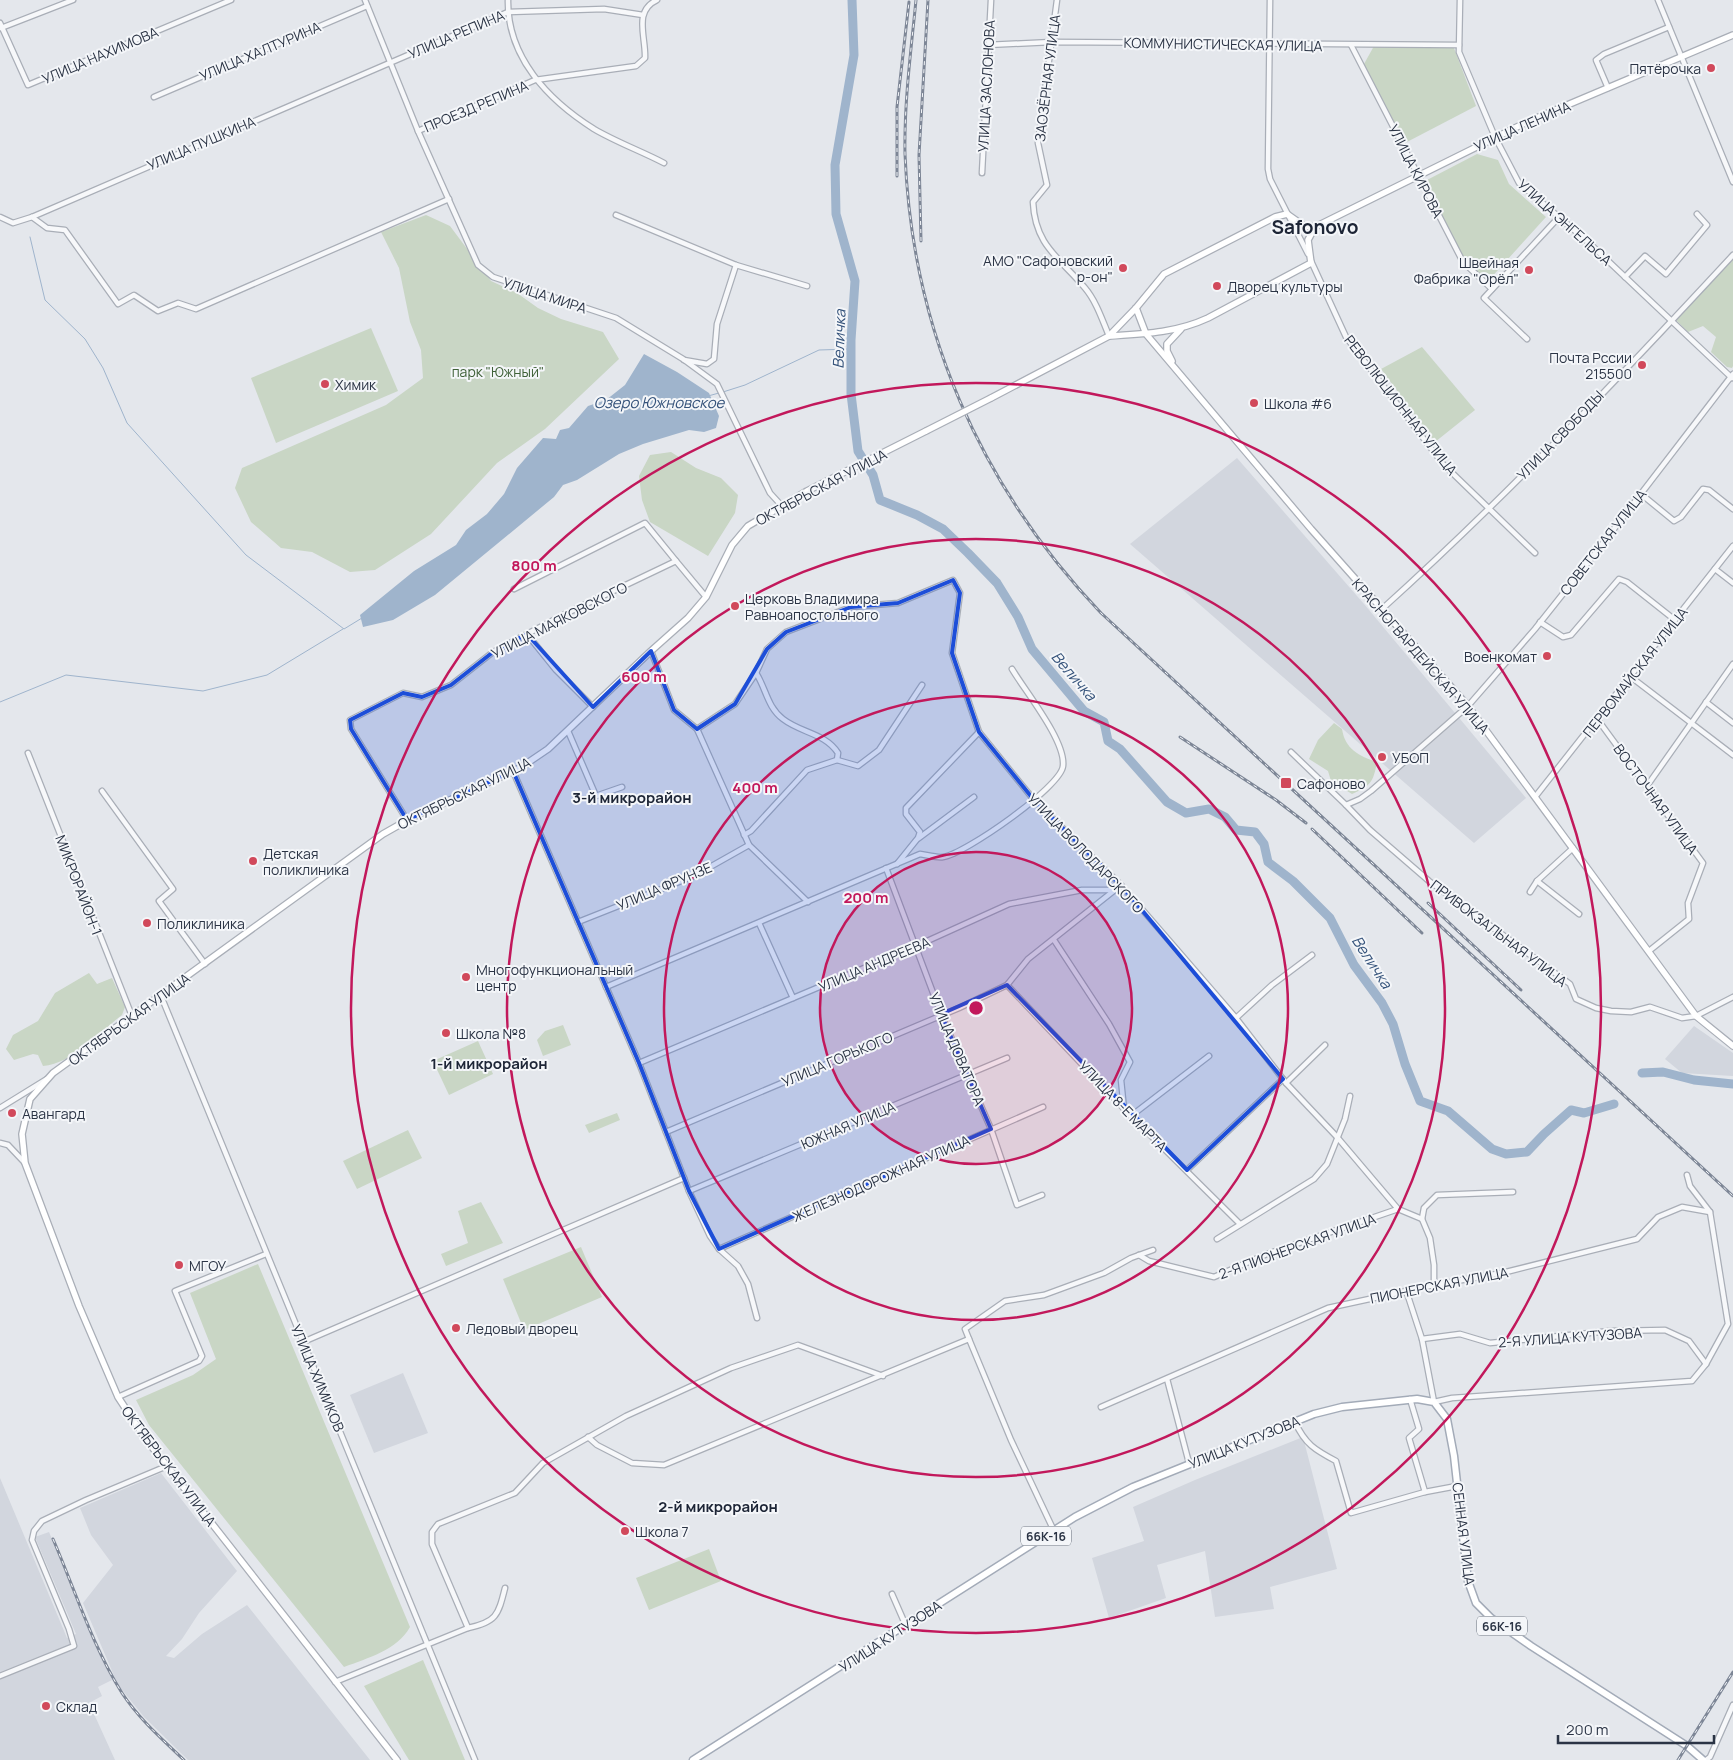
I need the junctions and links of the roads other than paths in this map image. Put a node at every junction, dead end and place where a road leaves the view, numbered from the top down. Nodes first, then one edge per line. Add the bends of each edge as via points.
1 (74, 0) edge
2 (231, 0) edge
3 (365, 0) edge
4 (508, 0) edge
5 (657, 0) edge
6 (990, 0) edge
7 (1057, 0) edge
8 (1270, 0) edge
9 (1460, 0) edge
10 (1658, 0) edge
11 (367, 6) junction
12 (508, 12) junction
13 (643, 15) junction
14 (1, 27) edge
15 (1669, 27) junction
16 (1733, 35) edge
17 (1052, 42) junction
18 (1269, 43) junction
19 (987, 45) junction
20 (1350, 45) junction
21 (1459, 45) junction
22 (1682, 57) junction
23 (389, 62) junction
24 (535, 80) junction
25 (1608, 88) junction
26 (154, 97) dead end
27 (418, 131) junction
28 (1495, 137) junction
29 (664, 163) dead end
30 (1731, 171) edge
31 (982, 173) dead end
32 (1419, 174) junction
33 (1733, 182) edge
34 (449, 199) junction
35 (1287, 214) junction
36 (1697, 214) dead end
37 (616, 215) dead end
38 (0, 217) edge
39 (32, 217) junction
40 (1559, 217) junction
41 (1315, 227) junction
42 (1733, 255) edge
43 (1311, 263) junction
44 (736, 265) junction
45 (1626, 278) junction
46 (807, 286) dead end
47 (1492, 289) junction
48 (1136, 308) junction
49 (1672, 321) junction
50 (1182, 328) junction
51 (1146, 334) junction
52 (1109, 336) junction
53 (1526, 339) dead end
54 (683, 359) junction
55 (1174, 368) junction
56 (1732, 377) edge
57 (1641, 494) junction
58 (781, 505) junction
59 (1733, 508) edge
60 (1488, 509) junction
61 (1733, 546) edge
62 (1535, 553) dead end
63 (676, 561) junction
64 (1715, 569) junction
65 (1733, 583) edge
66 (514, 589) dead end
67 (706, 597) junction
68 (1382, 609) junction
69 (1675, 620) junction
70 (1540, 622) junction
71 (527, 634) junction
72 (651, 651) junction
73 (1733, 664) edge
74 (1012, 669) dead end
75 (756, 673) junction
76 (1631, 677) junction
77 (922, 684) dead end
78 (1706, 702) junction
79 (1468, 706) junction
80 (593, 707) junction
81 (1598, 720) junction
82 (1733, 723) edge
83 (1691, 724) junction
84 (697, 729) junction
85 (568, 730) junction
86 (979, 732) junction
87 (1291, 752) dead end
88 (28, 753) dead end
89 (1733, 755) edge
90 (836, 760) junction
91 (512, 771) junction
92 (1647, 786) junction
93 (622, 787) dead end
94 (102, 791) dead end
95 (974, 797) dead end
96 (1535, 797) junction
97 (1034, 800) junction
98 (1346, 804) junction
99 (407, 820) junction
100 (744, 835) junction
101 (918, 838) junction
102 (749, 845) junction
103 (1573, 848) junction
104 (897, 864) junction
105 (886, 868) junction
106 (1537, 881) junction
107 (1121, 885) junction
108 (1115, 890) junction
109 (1530, 892) dead end
110 (808, 902) junction
111 (1579, 914) dead end
112 (578, 922) junction
113 (759, 923) junction
114 (1054, 940) junction
115 (914, 947) junction
116 (1649, 951) junction
117 (1312, 955) dead end
118 (205, 964) junction
119 (1006, 985) junction
120 (606, 987) junction
121 (161, 996) junction
122 (1733, 997) edge
123 (793, 998) junction
124 (941, 1014) junction
125 (132, 1016) junction
126 (1696, 1016) junction
127 (1236, 1018) junction
128 (1325, 1045) dead end
129 (1733, 1046) edge
130 (1209, 1056) dead end
131 (1007, 1058) dead end
132 (639, 1063) junction
133 (966, 1075) junction
134 (48, 1078) junction
135 (1284, 1081) junction
136 (1350, 1096) dead end
137 (1043, 1107) dead end
138 (0, 1108) edge
139 (1124, 1109) junction
140 (1131, 1116) junction
141 (991, 1129) junction
142 (666, 1132) junction
143 (1337, 1138) junction
144 (0, 1143) edge
145 (25, 1163) junction
146 (1187, 1170) junction
147 (1688, 1175) dead end
148 (684, 1178) junction
149 (689, 1191) junction
150 (1513, 1192) dead end
151 (1042, 1195) dead end
152 (1398, 1210) junction
153 (1710, 1212) junction
154 (1422, 1219) junction
155 (1240, 1224) junction
156 (1217, 1239) dead end
157 (719, 1249) junction
158 (1153, 1250) dead end
159 (266, 1254) junction
160 (1139, 1255) junction
161 (1434, 1284) junction
162 (1406, 1290) junction
163 (757, 1318) dead end
164 (969, 1339) junction
165 (1422, 1340) junction
166 (302, 1342) junction
167 (1706, 1364) junction
168 (882, 1376) junction
169 (1167, 1379) junction
170 (118, 1398) junction
171 (1410, 1399) junction
172 (1434, 1402) junction
173 (1101, 1407) dead end
174 (1294, 1422) junction
175 (588, 1437) junction
176 (1189, 1463) junction
177 (167, 1466) junction
178 (1457, 1486) junction
179 (1425, 1492) junction
180 (1054, 1531) junction
181 (505, 1588) dead end
182 (892, 1594) dead end
183 (906, 1626) junction
184 (468, 1628) junction
185 (429, 1645) junction
186 (0, 1676) edge
187 (335, 1682) junction
188 (1733, 1705) edge
189 (1732, 1712) edge
190 (397, 1760) edge
191 (475, 1760) edge
192 (693, 1760) edge
193 (1705, 1760) edge

1 - 14 street
2 - 14 street, УЛИЦА НАХИМОВА via 28,85
3 - 11 street, УЛИЦА МИРА
4 - 12 street
5 - 13 street via 650,3
6 - 19 street, УЛИЦА ЗАСЛОНОВА
7 - 17 street, ЗАОЗЁРНАЯ УЛИЦА
8 - 18 street
9 - 21 street, УЛИЦА ЭНГЕЛЬСА
10 - 15 street
11 - 23 street, УЛИЦА МИРА
11 - 26 street, УЛИЦА ХАЛТУРИНА
12 - 13 street, УЛИЦА РЕПИНА via 604,9
12 - 23 street, УЛИЦА РЕПИНА
12 - 24 street via 513,38
13 - 24 street, ПРОЕЗД РЕПИНА via 646,58 642,62 622,69
15 - 22 street
15 - 25 street via 1596,60
16 - 22 main road, УЛИЦА ЛЕНИНА
17 - 18 street, КОММУНИСТИЧЕСКАЯ УЛИЦА
17 - 19 street, КОММУНИСТИЧЕСКАЯ УЛИЦА
17 - 52 street, ЗАОЗЁРНАЯ УЛИЦА via 1038,142 1047,185 1032,202 1033,216 1048,249 1095,303
18 - 20 street, КОММУНИСТИЧЕСКАЯ УЛИЦА
18 - 35 street via 1268,169
19 - 31 street, УЛИЦА ЗАСЛОНОВА
20 - 21 street, КОММУНИСТИЧЕСКАЯ УЛИЦА
20 - 32 street, УЛИЦА КИРОВА
21 - 28 street, УЛИЦА ЭНГЕЛЬСА via 1459,52
22 - 25 main road, УЛИЦА ЛЕНИНА
22 - 30 street
23 - 27 street, УЛИЦА МИРА
23 - 39 street, УЛИЦА ПУШКИНА
24 - 27 street, ПРОЕЗД РЕПИНА
24 - 29 street via 594,128
25 - 28 main road, УЛИЦА ЛЕНИНА
27 - 34 street, УЛИЦА МИРА
28 - 32 main road, УЛИЦА ЛЕНИНА
28 - 40 street, УЛИЦА ЭНГЕЛЬСА via 1519,183
30 - 33 street
32 - 41 main road, УЛИЦА ЛЕНИНА
32 - 47 street, УЛИЦА КИРОВА via 1463,262
34 - 39 street via 196,309 178,303 158,311 134,295 118,304 65,230 47,228
34 - 54 street, УЛИЦА МИРА via 478,265 493,277 616,318
35 - 41 main road via 1304,226
35 - 43 street, РЕВОЛЮЦИОННАЯ УЛИЦА
35 - 48 main road, ОКТЯБРЬСКАЯ УЛИЦА via 1274,217 1164,274
36 - 45 street via 1707,225 1666,274 1645,256
37 - 44 street
38 - 39 street, УЛИЦА ПУШКИНА via 13,223
40 - 45 street, УЛИЦА ЭНГЕЛЬСА
40 - 47 street
41 - 43 main road via 1308,240
42 - 49 street, УЛИЦА СВОБОДЫ
43 - 50 main road, ОКТЯБРЬСКАЯ УЛИЦА via 1208,318
43 - 60 street, РЕВОЛЮЦИОННАЯ УЛИЦА via 1346,337 1443,464
44 - 46 street
44 - 54 street via 718,324 714,359 707,364
45 - 49 street, УЛИЦА ЭНГЕЛЬСА
47 - 53 street via 1484,298
48 - 51 main road, КРАСНОГВАРДЕЙСКАЯ УЛИЦА
48 - 52 main road, ОКТЯБРЬСКАЯ УЛИЦА
49 - 56 street, УЛИЦА ЭНГЕЛЬСА
49 - 60 street, УЛИЦА СВОБОДЫ
50 - 51 main road, ОКТЯБРЬСКАЯ УЛИЦА
50 - 55 main road via 1167,344
51 - 52 main road, ОКТЯБРЬСКАЯ УЛИЦА
51 - 55 main road, КРАСНОГВАРДЕЙСКАЯ УЛИЦА
52 - 58 main road, ОКТЯБРЬСКАЯ УЛИЦА, bridge
54 - 58 street, УЛИЦА МИРА via 717,384 770,493
55 - 68 main road, КРАСНОГВАРДЕЙСКАЯ УЛИЦА
56 - 57 street, СОВЕТСКАЯ УЛИЦА
57 - 59 street via 1674,521 1682,517 1702,490 1709,490
57 - 70 street, СОВЕТСКАЯ УЛИЦА
58 - 67 main road, ОКТЯБРЬСКАЯ УЛИЦА via 748,526 737,538
60 - 62 street, РЕВОЛЮЦИОННАЯ УЛИЦА
60 - 68 street, УЛИЦА СВОБОДЫ
61 - 64 street, ПЕРВОМАЙСКАЯ УЛИЦА
63 - 66 street via 644,523
63 - 67 street
63 - 71 street, УЛИЦА МАЯКОВСКОГО
64 - 65 street
64 - 69 street, ПЕРВОМАЙСКАЯ УЛИЦА
67 - 72 main road, ОКТЯБРЬСКАЯ УЛИЦА
68 - 79 main road, КРАСНОГВАРДЕЙСКАЯ УЛИЦА
69 - 70 street via 1627,582 1618,579 1571,635 1563,636
69 - 76 street, ПЕРВОМАЙСКАЯ УЛИЦА
70 - 79 street, СОВЕТСКАЯ УЛИЦА
71 - 80 street via 556,670
71 - 99 street, УЛИЦА МАЯКОВСКОГО via 493,652 451,685 422,697 403,693 350,720 351,729
72 - 80 main road, ОКТЯБРЬСКАЯ УЛИЦА
72 - 84 street via 674,710
73 - 78 street
74 - 97 street via 1056,736 1064,765 1058,778
75 - 84 street via 736,704
75 - 86 street, УЛИЦА ВОЛОДАРСКОГО via 767,649 786,632 851,607 898,603 953,580 960,593 952,653
75 - 90 street via 764,686 766,700 781,718 831,742 838,753
76 - 81 street, ПЕРВОМАЙСКАЯ УЛИЦА
76 - 83 street
77 - 90 street via 879,750 858,766
78 - 82 street
78 - 83 street
79 - 96 main road, КРАСНОГВАРДЕЙСКАЯ УЛИЦА
79 - 98 street via 1371,791
80 - 85 main road, ОКТЯБРЬСКАЯ УЛИЦА
81 - 92 street, ВОСТОЧНАЯ УЛИЦА
81 - 96 street, ПЕРВОМАЙСКАЯ УЛИЦА
83 - 89 street
83 - 92 street
84 - 100 street
85 - 91 main road, ОКТЯБРЬСКАЯ УЛИЦА via 548,749
85 - 93 street via 596,796
86 - 97 street, УЛИЦА ВОЛОДАРСКОГО
86 - 101 street via 906,808 906,814 920,832
87 - 98 street, ПРИВОКЗАЛЬНАЯ УЛИЦА
88 - 125 street, МИКРОРАЙОН-1
90 - 100 street via 807,770
91 - 99 main road, ОКТЯБРЬСКАЯ УЛИЦА
91 - 112 street
92 - 116 street, ВОСТОЧНАЯ УЛИЦА via 1703,863 1688,903 1689,919
94 - 118 street via 174,889 159,900
95 - 101 street
96 - 103 main road, КРАСНОГВАРДЕЙСКАЯ УЛИЦА
97 - 104 street via 987,835 944,857 920,854
97 - 107 street, УЛИЦА ВОЛОДАРСКОГО
98 - 126 street, ПРИВОКЗАЛЬНАЯ УЛИЦА via 1370,830 1429,881 1570,984 1576,999 1611,1011 1630,1012 1650,1007 1682,1018
99 - 118 main road, ОКТЯБРЬСКАЯ УЛИЦА via 383,834
100 - 102 street
101 - 104 street
102 - 110 street
102 - 112 street, УЛИЦА ФРУНЗЕ via 694,876
103 - 106 street
103 - 116 main road, КРАСНОГВАРДЕЙСКАЯ УЛИЦА
104 - 105 street
105 - 110 street
105 - 115 street, УЛИЦА ДОВАТОРА
106 - 109 street
106 - 111 street
107 - 108 street
107 - 127 street, УЛИЦА ВОЛОДАРСКОГО
108 - 114 street
108 - 115 street, УЛИЦА АНДРЕЕВА via 1073,891 1009,904
110 - 113 street
112 - 120 street
113 - 120 street
113 - 123 street
114 - 119 street via 1028,959
114 - 139 street via 1110,1024 1130,1062 1121,1080
115 - 123 street, УЛИЦА АНДРЕЕВА
115 - 124 street, УЛИЦА ДОВАТОРА
116 - 126 main road, КРАСНОГВАРДЕЙСКАЯ УЛИЦА
117 - 127 street
118 - 121 main road, ОКТЯБРЬСКАЯ УЛИЦА
119 - 124 street, УЛИЦА ГОРЬКОГО
119 - 139 street, УЛИЦА 8-Е МАРТА
120 - 132 street
121 - 125 main road, ОКТЯБРЬСКАЯ УЛИЦА
121 - 159 street, УЛИЦА ХИМИКОВ
122 - 126 street
123 - 132 street, УЛИЦА АНДРЕЕВА
124 - 133 street, УЛИЦА ДОВАТОРА
124 - 142 street, УЛИЦА ГОРЬКОГО
125 - 134 main road, ОКТЯБРЬСКАЯ УЛИЦА
126 - 129 main road, КРАСНОГВАРДЕЙСКАЯ УЛИЦА
127 - 135 street, УЛИЦА ВОЛОДАРСКОГО
128 - 135 street
130 - 140 street
131 - 133 street, ЮЖНАЯ УЛИЦА
132 - 142 street
133 - 141 street, УЛИЦА ДОВАТОРА
133 - 149 street, ЮЖНАЯ УЛИЦА
134 - 138 street, ОКТЯБРЬСКАЯ УЛИЦА
134 - 145 main road, ОКТЯБРЬСКАЯ УЛИЦА via 30,1099 22,1134
135 - 143 street, УЛИЦА ВОЛОДАРСКОГО
135 - 146 street
136 - 143 street
137 - 141 street, ЖЕЛЕЗНОДОРОЖНАЯ УЛИЦА
139 - 140 street, УЛИЦА 8-Е МАРТА
140 - 146 street, УЛИЦА 8-Е МАРТА
141 - 151 street, УЛИЦА ДОВАТОРА via 1017,1204
141 - 157 street, ЖЕЛЕЗНОДОРОЖНАЯ УЛИЦА
142 - 148 street
143 - 152 street, УЛИЦА ВОЛОДАРСКОГО
143 - 155 street via 1327,1164 1314,1180
144 - 145 street via 8,1145
145 - 170 main road, ОКТЯБРЬСКАЯ УЛИЦА
146 - 155 street, УЛИЦА 8-Е МАРТА
147 - 153 street via 1690,1186
148 - 149 street
148 - 166 street
149 - 157 street
150 - 154 street via 1437,1195 1424,1208
152 - 154 street, УЛИЦА ВОЛОДАРСКОГО
152 - 160 street, 2-Я ПИОНЕРСКАЯ УЛИЦА via 1267,1254 1214,1277 1149,1261
153 - 161 street, ПИОНЕРСКАЯ УЛИЦА via 1682,1207 1658,1217 1637,1239 1502,1273
153 - 167 street, УЛИЦА КУТУЗОВА via 1728,1324
154 - 161 street via 1430,1238
155 - 156 street
157 - 163 street via 738,1266 748,1284
158 - 160 street
159 - 166 street, УЛИЦА ХИМИКОВ
159 - 170 street via 175,1291 202,1356 199,1361
160 - 164 street via 1104,1273 1044,1295 1005,1301 965,1329
161 - 162 street, ПИОНЕРСКАЯ УЛИЦА
162 - 165 street
162 - 169 street, ПИОНЕРСКАЯ УЛИЦА via 1328,1308
164 - 168 street
164 - 180 street
165 - 167 street, 2-Я УЛИЦА КУТУЗОВА via 1460,1334 1490,1343 1610,1331 1665,1330 1689,1341
165 - 172 street
166 - 185 street, УЛИЦА ХИМИКОВ
167 - 172 street, УЛИЦА КУТУЗОВА via 1692,1381 1452,1398
168 - 175 street via 664,1465 632,1463 596,1445
168 - 175 street via 798,1345 731,1368
169 - 173 street, ПИОНЕРСКАЯ УЛИЦА
169 - 176 street
170 - 177 main road, ОКТЯБРЬСКАЯ УЛИЦА
171 - 172 main road, УЛИЦА КУТУЗОВА / 66К-16
171 - 174 main road, УЛИЦА КУТУЗОВА / 66К-16 via 1342,1407
171 - 179 street via 1419,1429 1409,1438
172 - 178 main road, СЕННАЯ УЛИЦА / 66К-16 via 1447,1419
174 - 176 main road, УЛИЦА КУТУЗОВА / 66К-16
174 - 179 street via 1302,1437 1316,1450 1336,1461 1351,1513
175 - 184 street via 543,1463 515,1493 438,1524 432,1532 432,1544
176 - 180 main road, УЛИЦА КУТУЗОВА / 66К-16 via 1133,1486
177 - 186 street via 42,1521 34,1531 32,1540 74,1646
177 - 187 main road, ОКТЯБРЬСКАЯ УЛИЦА
178 - 179 street
178 - 193 main road, СЕННАЯ УЛИЦА / 66К-16 via 1468,1581 1481,1609 1531,1646
180 - 183 main road, УЛИЦА КУТУЗОВА / 66К-16
181 - 184 street via 500,1609 493,1620
182 - 183 street
183 - 192 main road, УЛИЦА КУТУЗОВА / 66К-16
184 - 185 street
185 - 187 street
185 - 191 street, УЛИЦА ХИМИКОВ
187 - 190 main road, ОКТЯБРЬСКАЯ УЛИЦА
188 - 189 street
189 - 193 street via 1710,1758

